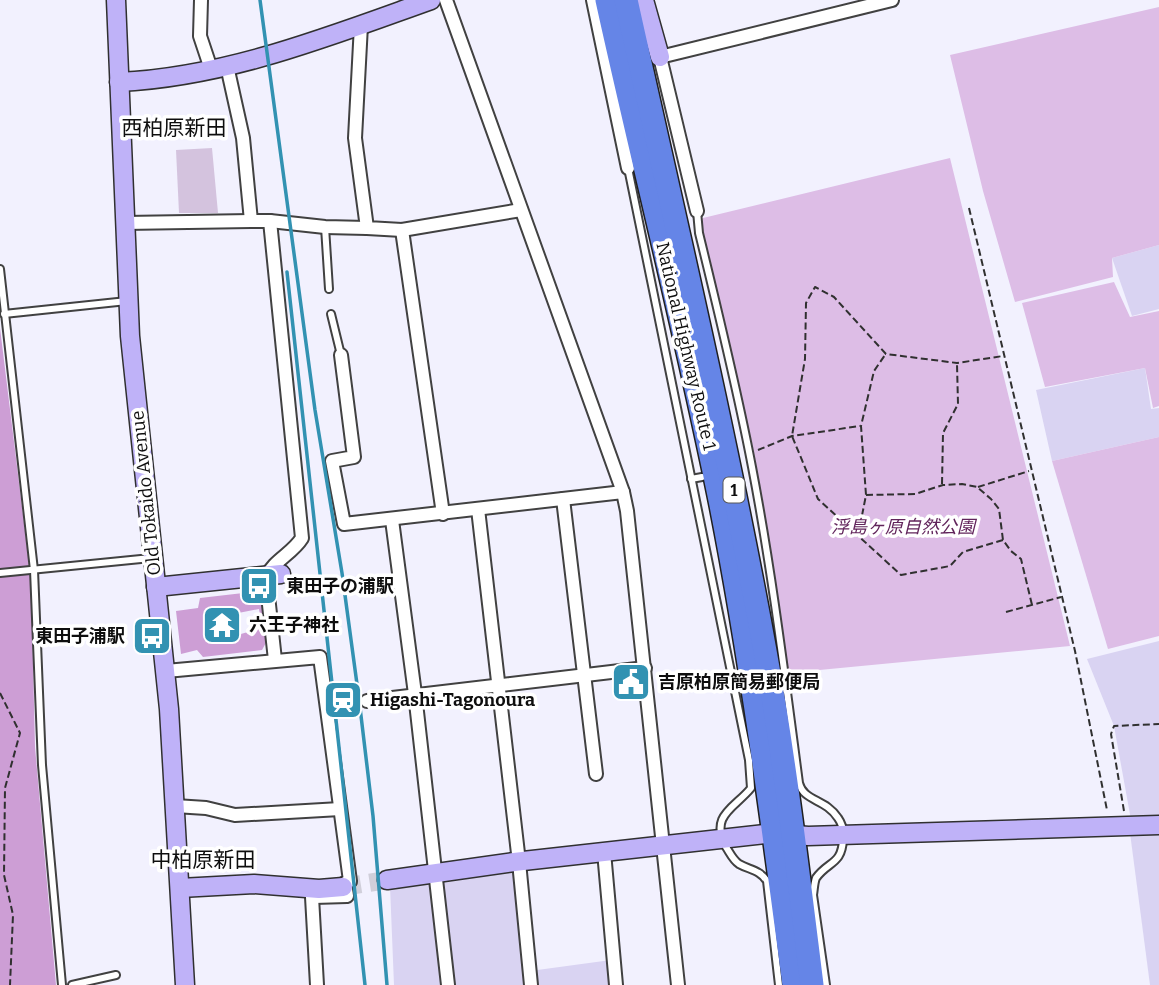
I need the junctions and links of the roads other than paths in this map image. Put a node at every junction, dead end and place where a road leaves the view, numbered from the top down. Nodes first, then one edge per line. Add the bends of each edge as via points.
1 (116, 0) edge
2 (201, 0) edge
3 (431, 0) edge
4 (446, 0) edge
5 (593, 0) edge
6 (607, 0) edge
7 (626, 0) edge
8 (644, 0) edge
9 (892, 0) edge
10 (360, 25) junction
11 (660, 57) junction
12 (219, 67) junction
13 (119, 82) junction
14 (628, 168) joint
15 (521, 210) junction
16 (697, 211) joint
17 (251, 221) junction
18 (270, 221) junction
19 (125, 223) junction
20 (325, 227) junction
21 (367, 228) junction
22 (402, 230) junction
23 (0, 269) edge
24 (329, 289) dead end
25 (129, 300) junction
26 (4, 314) junction
27 (331, 314) dead end
28 (341, 355) joint
29 (752, 468) junction
30 (744, 469) dead end
31 (702, 477) dead end
32 (691, 479) junction
33 (623, 492) junction
34 (563, 499) junction
35 (478, 509) junction
36 (443, 514) junction
37 (392, 520) junction
38 (153, 558) junction
39 (34, 570) junction
40 (0, 573) edge
41 (273, 575) junction
42 (156, 587) junction
43 (275, 660) junction
44 (645, 668) junction
45 (166, 671) junction
46 (584, 675) junction
47 (497, 685) junction
48 (415, 694) junction
49 (367, 701) dead end
50 (596, 774) dead end
51 (176, 806) junction
52 (340, 809) junction
53 (1159, 825) edge
54 (783, 833) junction
55 (844, 835) junction
56 (722, 838) junction
57 (664, 845) junction
58 (604, 852) junction
59 (519, 862) junction
60 (433, 873) junction
61 (387, 880) tunnel mouth
62 (187, 887) junction
63 (343, 887) tunnel mouth
64 (312, 897) junction
65 (116, 975) dead end
66 (62, 985) edge
67 (72, 985) edge
68 (185, 985) edge
69 (317, 985) edge
70 (448, 985) edge
71 (531, 985) edge
72 (616, 985) edge
73 (678, 985) edge
74 (779, 985) edge
75 (793, 985) edge
76 (812, 985) edge
77 (826, 985) edge

1 - 13 main road, Old Tokaido Avenue
2 - 12 street via 200,36
3 - 10 main road
4 - 15 street
5 - 14 street
6 - 54 highway, National Highway Route 1 / 1 via 690,356
7 - 54 highway, National Highway Route 1 / 1 via 719,416 765,653
8 - 11 main road
9 - 11 street
10 - 12 main road
10 - 21 street via 355,138
11 - 16 street
12 - 13 main road
12 - 17 street via 243,138
13 - 19 main road, Old Tokaido Avenue
14 - 32 lane
15 - 22 street
15 - 33 street
16 - 29 lane
17 - 18 street
17 - 19 street
18 - 20 street
18 - 41 street via 302,538 271,566
19 - 25 main road, Old Tokaido Avenue
20 - 21 street
20 - 24 lane
21 - 22 street
22 - 36 street
23 - 26 lane
25 - 26 lane
25 - 38 main road, Old Tokaido Avenue
26 - 39 lane
27 - 28 lane
28 - 37 street via 354,457 332,461 344,524
29 - 30 lane
29 - 55 lane via 801,792 827,805
31 - 32 lane
32 - 56 lane via 752,782 723,817
33 - 34 street
33 - 44 street
34 - 35 street
34 - 46 street
35 - 36 street
35 - 47 street
36 - 37 street
37 - 48 street
38 - 39 lane
38 - 42 main road, Old Tokaido Avenue
39 - 40 lane
39 - 66 lane via 42,765
41 - 42 main road
41 - 43 street
42 - 45 main road, Old Tokaido Avenue
43 - 45 street
43 - 52 street via 320,657
44 - 46 street
44 - 57 street
45 - 51 main road, Old Tokaido Avenue
46 - 47 street
46 - 50 street
47 - 48 street
47 - 59 street
48 - 49 street
48 - 60 street
51 - 52 street via 206,807 235,815
51 - 62 main road, Old Tokaido Avenue
52 - 64 street via 347,896
53 - 55 main road
54 - 55 main road
54 - 56 main road
54 - 75 highway, National Highway Route 1 / 1
54 - 76 highway, National Highway Route 1 / 1
55 - 77 lane via 839,858 814,886
56 - 57 main road
56 - 74 lane via 734,860 767,881
57 - 58 main road
57 - 73 street
58 - 59 main road
58 - 72 street
59 - 60 main road
59 - 71 street
60 - 61 main road
60 - 70 street
62 - 63 main road
62 - 64 street via 204,893 252,891
62 - 68 main road, Old Tokaido Avenue
64 - 69 street
65 - 67 lane

